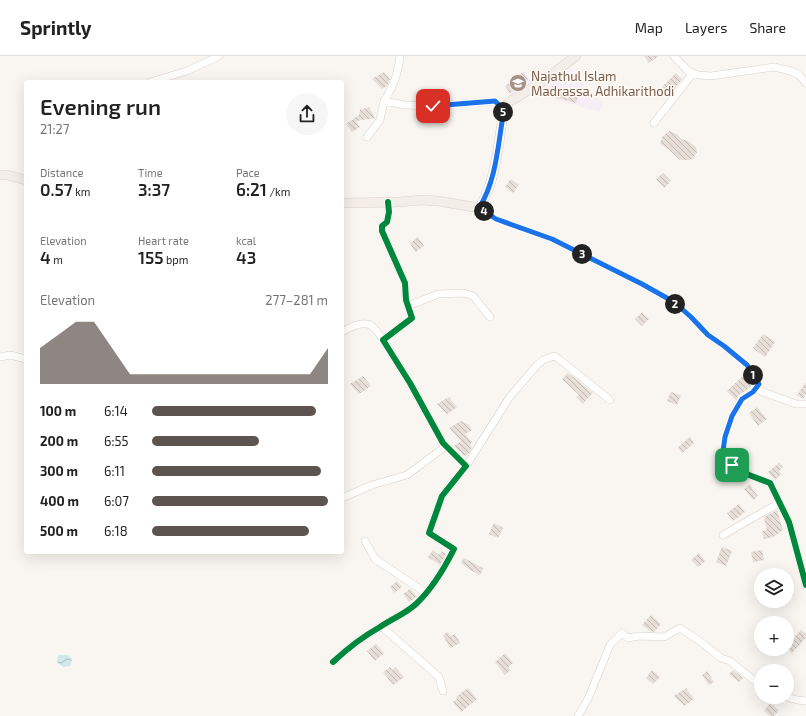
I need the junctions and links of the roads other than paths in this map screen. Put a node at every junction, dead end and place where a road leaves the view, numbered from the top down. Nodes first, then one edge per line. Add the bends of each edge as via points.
1 (218, 56) edge
2 (400, 56) edge
3 (576, 56) edge
4 (674, 56) edge
5 (692, 73) junction
6 (157, 80) edge
7 (806, 83) edge
8 (384, 101) junction
9 (504, 110) junction
10 (654, 123) dead end
11 (367, 137) dead end
12 (0, 175) edge
13 (24, 179) edge
14 (388, 202) junction
15 (344, 203) edge
16 (479, 208) junction
17 (408, 306) junction
18 (490, 317) dead end
19 (344, 331) edge
20 (383, 340) junction
21 (0, 357) edge
22 (24, 359) edge
23 (755, 389) junction
24 (610, 400) dead end
25 (806, 404) edge
26 (446, 446) junction
27 (466, 466) junction
28 (344, 497) edge
29 (779, 503) junction
30 (723, 535) dead end
31 (365, 540) dead end
32 (806, 585) edge
33 (426, 593) junction
34 (381, 626) junction
35 (333, 662) dead end
36 (754, 680) edge
37 (443, 691) dead end
38 (794, 699) edge
39 (806, 701) edge
40 (578, 716) edge

1 - 6 street via 187,71
2 - 8 street via 395,82
3 - 9 main road via 509,102
4 - 5 street
5 - 7 street via 711,76 774,67 791,71
5 - 10 street
8 - 9 street via 433,106 495,101
8 - 11 street via 380,120
9 - 16 main road via 493,175 486,199
12 - 13 main road
14 - 15 main road
14 - 16 main road via 438,201
14 - 17 street via 387,222 382,226 382,231 405,283
16 - 23 street via 496,219 552,239 674,302 708,335 747,365 759,384
17 - 18 street via 438,294 464,293 473,296
17 - 20 street via 412,318
19 - 20 street via 357,324 370,325
20 - 26 street
21 - 22 street
23 - 25 street via 796,404
23 - 29 street via 742,399 732,416 723,451 732,465 770,483
24 - 27 street via 554,356 543,360 509,398
26 - 27 street
26 - 28 street via 407,475 372,485
27 - 33 street via 442,496 429,533 454,549 445,568
29 - 30 street
29 - 32 street via 788,522
31 - 33 street via 375,559
33 - 34 street via 415,605
34 - 35 street via 354,643
34 - 37 street via 440,677
36 - 40 street via 680,628 664,637 628,638 622,633 610,646 588,699
38 - 39 street

